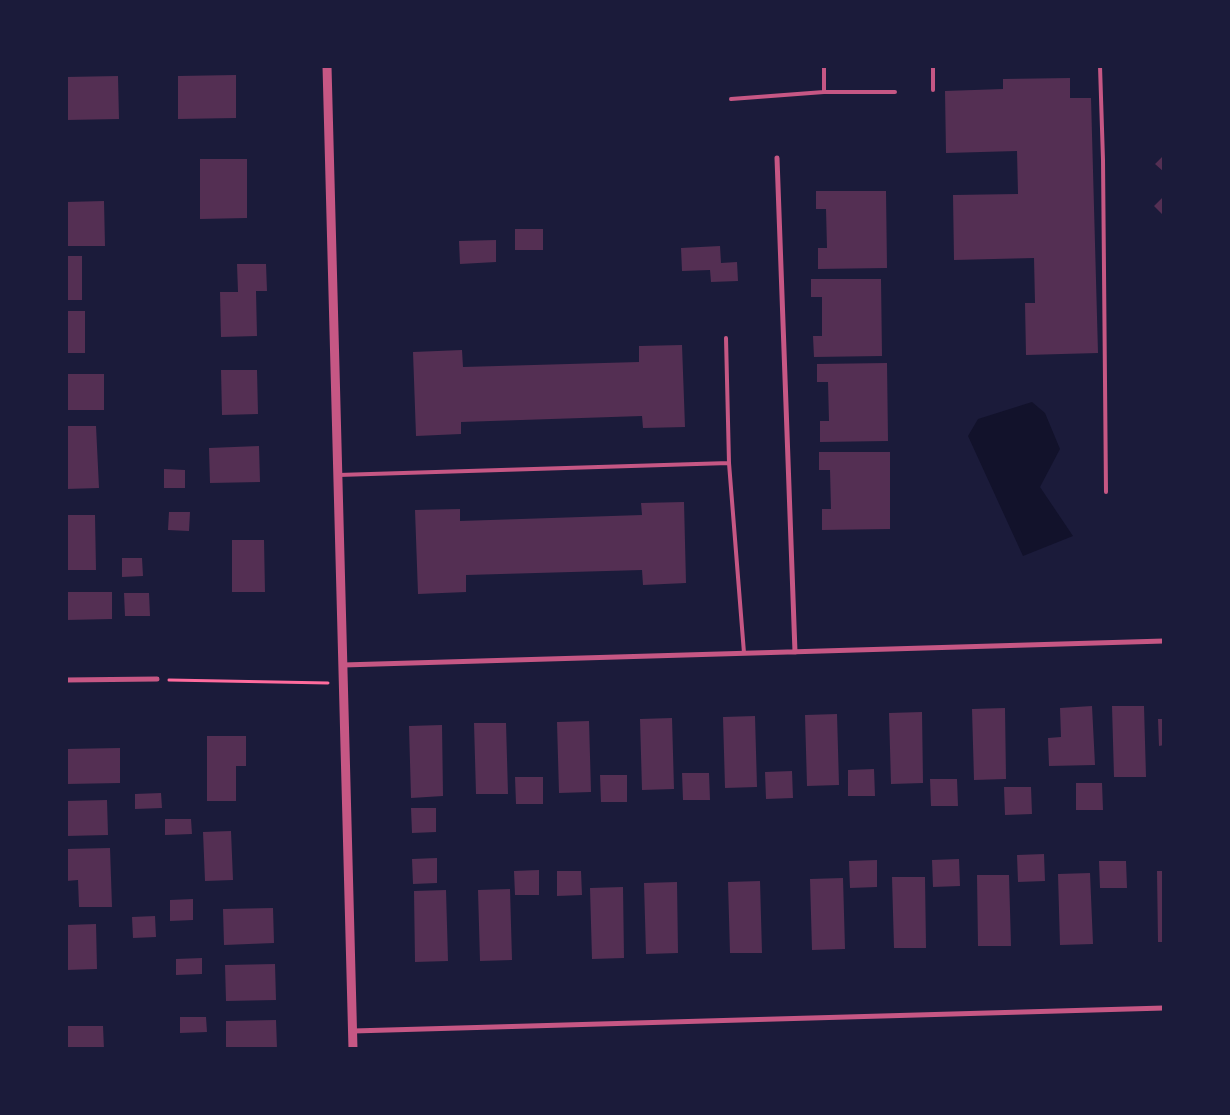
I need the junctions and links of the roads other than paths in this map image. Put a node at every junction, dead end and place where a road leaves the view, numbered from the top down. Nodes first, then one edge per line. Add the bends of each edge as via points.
1 (327, 66) edge
2 (824, 66) edge
3 (933, 66) edge
4 (1100, 66) edge
5 (933, 90) dead end
6 (824, 92) junction
7 (895, 92) dead end
8 (731, 100) dead end
9 (777, 158) dead end
10 (726, 338) dead end
11 (729, 463) junction
12 (338, 475) junction
13 (1106, 492) dead end
14 (1164, 641) edge
15 (795, 652) junction
16 (744, 654) junction
17 (343, 665) junction
18 (157, 679) road end
19 (66, 680) edge
20 (1164, 1008) edge
21 (353, 1031) junction
22 (353, 1049) edge

1 - 12 street
2 - 6 lane
3 - 5 lane
4 - 13 lane
6 - 7 lane
6 - 8 lane
9 - 15 street
10 - 11 lane
11 - 12 lane
11 - 16 lane
12 - 17 street
14 - 15 street
15 - 16 street
16 - 17 street
17 - 21 street
18 - 19 street
20 - 21 street
21 - 22 street

